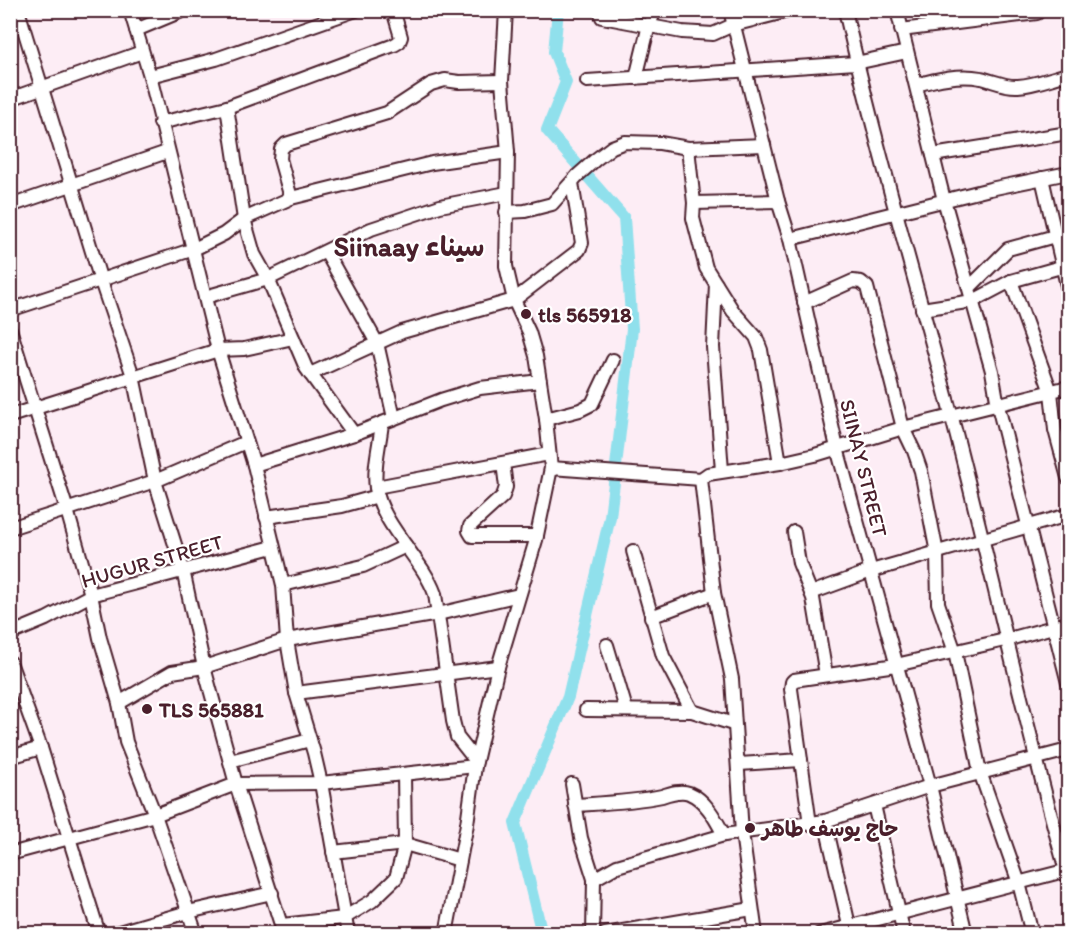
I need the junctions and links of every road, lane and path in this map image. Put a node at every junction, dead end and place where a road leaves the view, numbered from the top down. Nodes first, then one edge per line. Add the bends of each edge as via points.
1 (18, 10) edge
2 (130, 10) edge
3 (184, 10) edge
4 (356, 10) edge
5 (393, 10) edge
6 (506, 10) edge
7 (600, 10) edge
8 (655, 10) edge
9 (730, 10) edge
10 (792, 10) edge
11 (845, 10) edge
12 (897, 10) edge
13 (1037, 13) dead end
14 (649, 25) junction
15 (733, 25) junction
16 (136, 30) junction
17 (901, 30) junction
18 (142, 52) junction
19 (907, 52) junction
20 (856, 63) junction
21 (745, 72) junction
22 (1068, 74) edge
23 (150, 76) junction
24 (636, 78) junction
25 (501, 81) junction
26 (587, 81) dead end
27 (916, 85) junction
28 (42, 89) junction
29 (10, 99) edge
30 (227, 107) junction
31 (160, 123) junction
32 (1068, 133) edge
33 (764, 145) junction
34 (688, 148) junction
35 (167, 152) junction
36 (508, 152) junction
37 (933, 155) junction
38 (1068, 173) edge
39 (1042, 178) junction
40 (575, 180) junction
41 (72, 186) junction
42 (507, 193) junction
43 (291, 198) junction
44 (944, 200) junction
45 (778, 201) junction
46 (694, 203) junction
47 (10, 207) edge
48 (506, 212) junction
49 (895, 212) junction
50 (244, 219) junction
51 (1055, 236) junction
52 (790, 239) junction
53 (194, 249) junction
54 (326, 252) junction
55 (1065, 266) edge
56 (268, 279) junction
57 (101, 281) junction
58 (1011, 281) junction
59 (717, 284) junction
60 (969, 288) junction
61 (1068, 290) edge
62 (206, 297) junction
63 (514, 300) junction
64 (973, 301) junction
65 (804, 303) junction
66 (922, 309) junction
67 (10, 310) edge
68 (10, 329) edge
69 (293, 338) junction
70 (377, 344) junction
71 (218, 350) junction
72 (613, 360) dead end
73 (310, 374) junction
74 (133, 376) junction
75 (540, 381) junction
76 (1068, 387) edge
77 (1051, 392) junction
78 (998, 406) junction
79 (34, 409) junction
80 (10, 416) edge
81 (952, 417) junction
82 (546, 419) junction
83 (388, 421) junction
84 (903, 428) junction
85 (354, 434) junction
86 (246, 442) junction
87 (837, 448) junction
88 (549, 454) junction
89 (503, 462) junction
90 (780, 463) junction
91 (254, 465) junction
92 (550, 468) junction
93 (722, 471) junction
94 (1068, 478) edge
95 (701, 479) junction
96 (155, 481) junction
97 (377, 491) junction
98 (67, 510) junction
99 (1068, 515) edge
100 (266, 517) junction
101 (1029, 527) junction
102 (10, 528) edge
103 (794, 532) dead end
104 (537, 536) junction
105 (981, 539) junction
106 (406, 546) junction
107 (273, 547) junction
108 (633, 551) dead end
109 (937, 554) junction
110 (183, 570) junction
111 (871, 571) junction
112 (283, 585) junction
113 (714, 592) junction
114 (811, 593) junction
115 (91, 595) junction
116 (519, 595) junction
117 (438, 614) junction
118 (651, 617) junction
119 (1068, 623) edge
120 (1054, 627) junction
121 (10, 634) edge
122 (287, 640) junction
123 (1005, 640) junction
124 (607, 645) dead end
125 (954, 652) junction
126 (10, 662) edge
127 (896, 665) junction
128 (204, 667) junction
129 (498, 667) junction
130 (446, 673) junction
131 (826, 675) junction
132 (1068, 683) edge
133 (296, 693) junction
134 (118, 703) junction
135 (626, 709) junction
136 (586, 710) dead end
137 (692, 711) junction
138 (733, 724) junction
139 (310, 740) junction
140 (41, 748) junction
141 (1068, 750) edge
142 (10, 757) edge
143 (1037, 759) junction
144 (801, 760) junction
145 (230, 761) junction
146 (475, 764) junction
147 (739, 764) junction
148 (980, 772) junction
149 (404, 774) junction
150 (236, 783) junction
151 (321, 783) junction
152 (572, 784) dead end
153 (930, 786) junction
154 (575, 804) junction
155 (874, 805) junction
156 (155, 815) junction
157 (825, 821) junction
158 (810, 824) junction
159 (742, 833) junction
160 (724, 835) junction
161 (68, 840) junction
162 (405, 844) junction
163 (333, 852) junction
164 (10, 854) edge
165 (460, 860) junction
166 (1068, 873) edge
167 (594, 879) junction
168 (1019, 883) junction
169 (272, 893) junction
170 (957, 898) junction
171 (752, 909) junction
172 (188, 912) junction
173 (900, 914) junction
174 (345, 918) junction
175 (283, 929) edge
176 (850, 930) edge
177 (99, 933) edge
178 (112, 933) edge
179 (195, 933) edge
180 (348, 933) edge
181 (446, 933) edge
182 (593, 933) edge
183 (605, 933) edge
184 (756, 933) edge
185 (820, 933) edge
186 (904, 933) edge
187 (966, 933) edge
188 (1032, 933) edge

1 - 28 street
2 - 16 street
3 - 16 street
4 - 23 street via 216,59
5 - 30 street via 399,42
6 - 25 street
7 - 14 street via 602,17
8 - 14 street
9 - 15 street, SIINAY STREET
10 - 15 street
11 - 20 street
12 - 17 street
13 - 17 street
14 - 15 street via 712,34
14 - 24 street
15 - 21 street, SIINAY STREET
16 - 18 street
17 - 19 street
18 - 23 street
18 - 28 street
19 - 20 street
19 - 27 street
20 - 21 street
20 - 49 street
21 - 24 street
21 - 33 street, SIINAY STREET
22 - 27 street via 1018,86 978,77 941,78
23 - 31 street
24 - 26 street
25 - 36 street
25 - 43 street via 431,84 387,113 286,144 280,159
27 - 37 street
28 - 29 street
28 - 41 street
30 - 31 street
30 - 50 street
31 - 35 street
32 - 37 street
33 - 34 street
33 - 45 street, SIINAY STREET
34 - 40 street via 625,142 612,147
34 - 46 street
35 - 41 street
35 - 53 street
36 - 42 street
36 - 43 street via 432,164
37 - 44 street
38 - 39 street
39 - 44 street
39 - 51 street
40 - 48 street via 552,204
40 - 63 street via 582,243 579,250
41 - 47 street
41 - 57 street
42 - 48 street
42 - 54 street via 440,206 371,229
43 - 50 street
44 - 49 street
44 - 60 street
45 - 46 street
45 - 52 street, SIINAY STREET
46 - 59 street via 693,218 706,268
48 - 63 street via 506,266
49 - 52 street
49 - 66 street
50 - 53 street
50 - 56 street via 254,254
51 - 55 street
51 - 60 street via 1008,249
52 - 65 street, SIINAY STREET
53 - 57 street
53 - 62 street
54 - 56 street
54 - 70 street
55 - 58 street
55 - 61 street
56 - 62 street
56 - 69 street
57 - 67 street
57 - 74 street
58 - 64 street
58 - 77 street
59 - 90 street via 756,337 761,350
59 - 93 street via 713,347
60 - 64 street
62 - 71 street
63 - 70 street via 402,332
63 - 75 street via 529,332
64 - 66 street
64 - 78 street
65 - 84 street via 854,281 867,287
65 - 87 street, SIINAY STREET
66 - 81 street
68 - 79 street
69 - 71 street via 244,349
69 - 73 street
70 - 73 street
70 - 83 street
71 - 74 street
71 - 86 street
72 - 82 street via 592,404
73 - 85 street
74 - 79 street
74 - 96 street
75 - 82 street
75 - 83 street via 480,388
76 - 77 street
77 - 78 street
77 - 94 street via 1055,430
78 - 81 street
78 - 101 street
79 - 80 street
79 - 98 street
81 - 84 street
81 - 105 street
82 - 88 street
83 - 85 street
83 - 97 street via 375,477
84 - 87 street
84 - 109 street via 918,461
85 - 91 street
86 - 91 street
86 - 96 street
87 - 90 street
87 - 111 street, SIINAY STREET
88 - 89 street
88 - 92 street
89 - 97 street
89 - 104 street via 503,496 470,525 469,531 472,536
90 - 93 street
91 - 100 street
92 - 95 street
92 - 104 street
93 - 95 street
95 - 113 street
96 - 98 street
96 - 110 street
97 - 100 street via 342,506
97 - 106 street
98 - 102 street
98 - 115 street
99 - 101 street
100 - 107 street
101 - 105 street
101 - 120 street
103 - 114 street via 799,563
104 - 116 street
105 - 109 street
105 - 123 street
106 - 112 street via 363,566
106 - 117 street via 431,583
107 - 110 street, HUGUR STREET
107 - 112 street
108 - 118 street
109 - 111 street
109 - 125 street via 938,603
110 - 115 street, HUGUR STREET
110 - 128 street
111 - 114 street
111 - 127 street, SIINAY STREET
112 - 122 street
113 - 118 street
113 - 138 street via 732,679
114 - 131 street
115 - 121 street, HUGUR STREET
115 - 134 street
116 - 117 street
116 - 129 street
117 - 122 street
117 - 130 street
118 - 137 street via 669,670
119 - 120 street
120 - 123 street
120 - 132 street
122 - 128 street
122 - 133 street
123 - 125 street
123 - 143 street
124 - 135 street
125 - 127 street
125 - 148 street
126 - 140 street
127 - 131 street
127 - 153 street, SIINAY STREET
128 - 134 street via 172,672
128 - 145 street
129 - 130 street
129 - 146 street
130 - 133 street
130 - 146 street via 457,737
131 - 144 street via 792,682
133 - 139 street
134 - 156 street via 126,742
135 - 136 street
135 - 137 street
137 - 138 street
138 - 147 street
139 - 145 street
139 - 151 street
140 - 142 street
140 - 161 street
141 - 143 street
143 - 148 street
143 - 166 street
144 - 147 street
144 - 158 street
145 - 150 street
146 - 149 street
146 - 165 street
147 - 159 street
148 - 153 street
148 - 168 street
149 - 151 street
149 - 162 street
150 - 151 street
150 - 156 street
150 - 169 street
151 - 163 street
152 - 154 street
153 - 155 street
153 - 170 street, SIINAY STREET
154 - 160 street via 630,802 687,792 714,815
154 - 167 street via 583,848
155 - 157 street
155 - 173 street
156 - 161 street
156 - 172 street
157 - 158 street
157 - 176 street
158 - 159 street
159 - 160 street
159 - 171 street
160 - 167 street via 617,866
161 - 164 street
161 - 177 street
162 - 163 street
162 - 165 street
162 - 174 street via 396,878 372,901
163 - 174 street
165 - 181 street
166 - 168 street
167 - 182 street
168 - 170 street
168 - 188 street
169 - 172 street
169 - 175 street
170 - 173 street
170 - 187 street, SIINAY STREET
171 - 183 street
171 - 184 street
172 - 178 street
172 - 179 street
173 - 176 street
173 - 186 street
174 - 175 street
174 - 180 street
176 - 185 street

